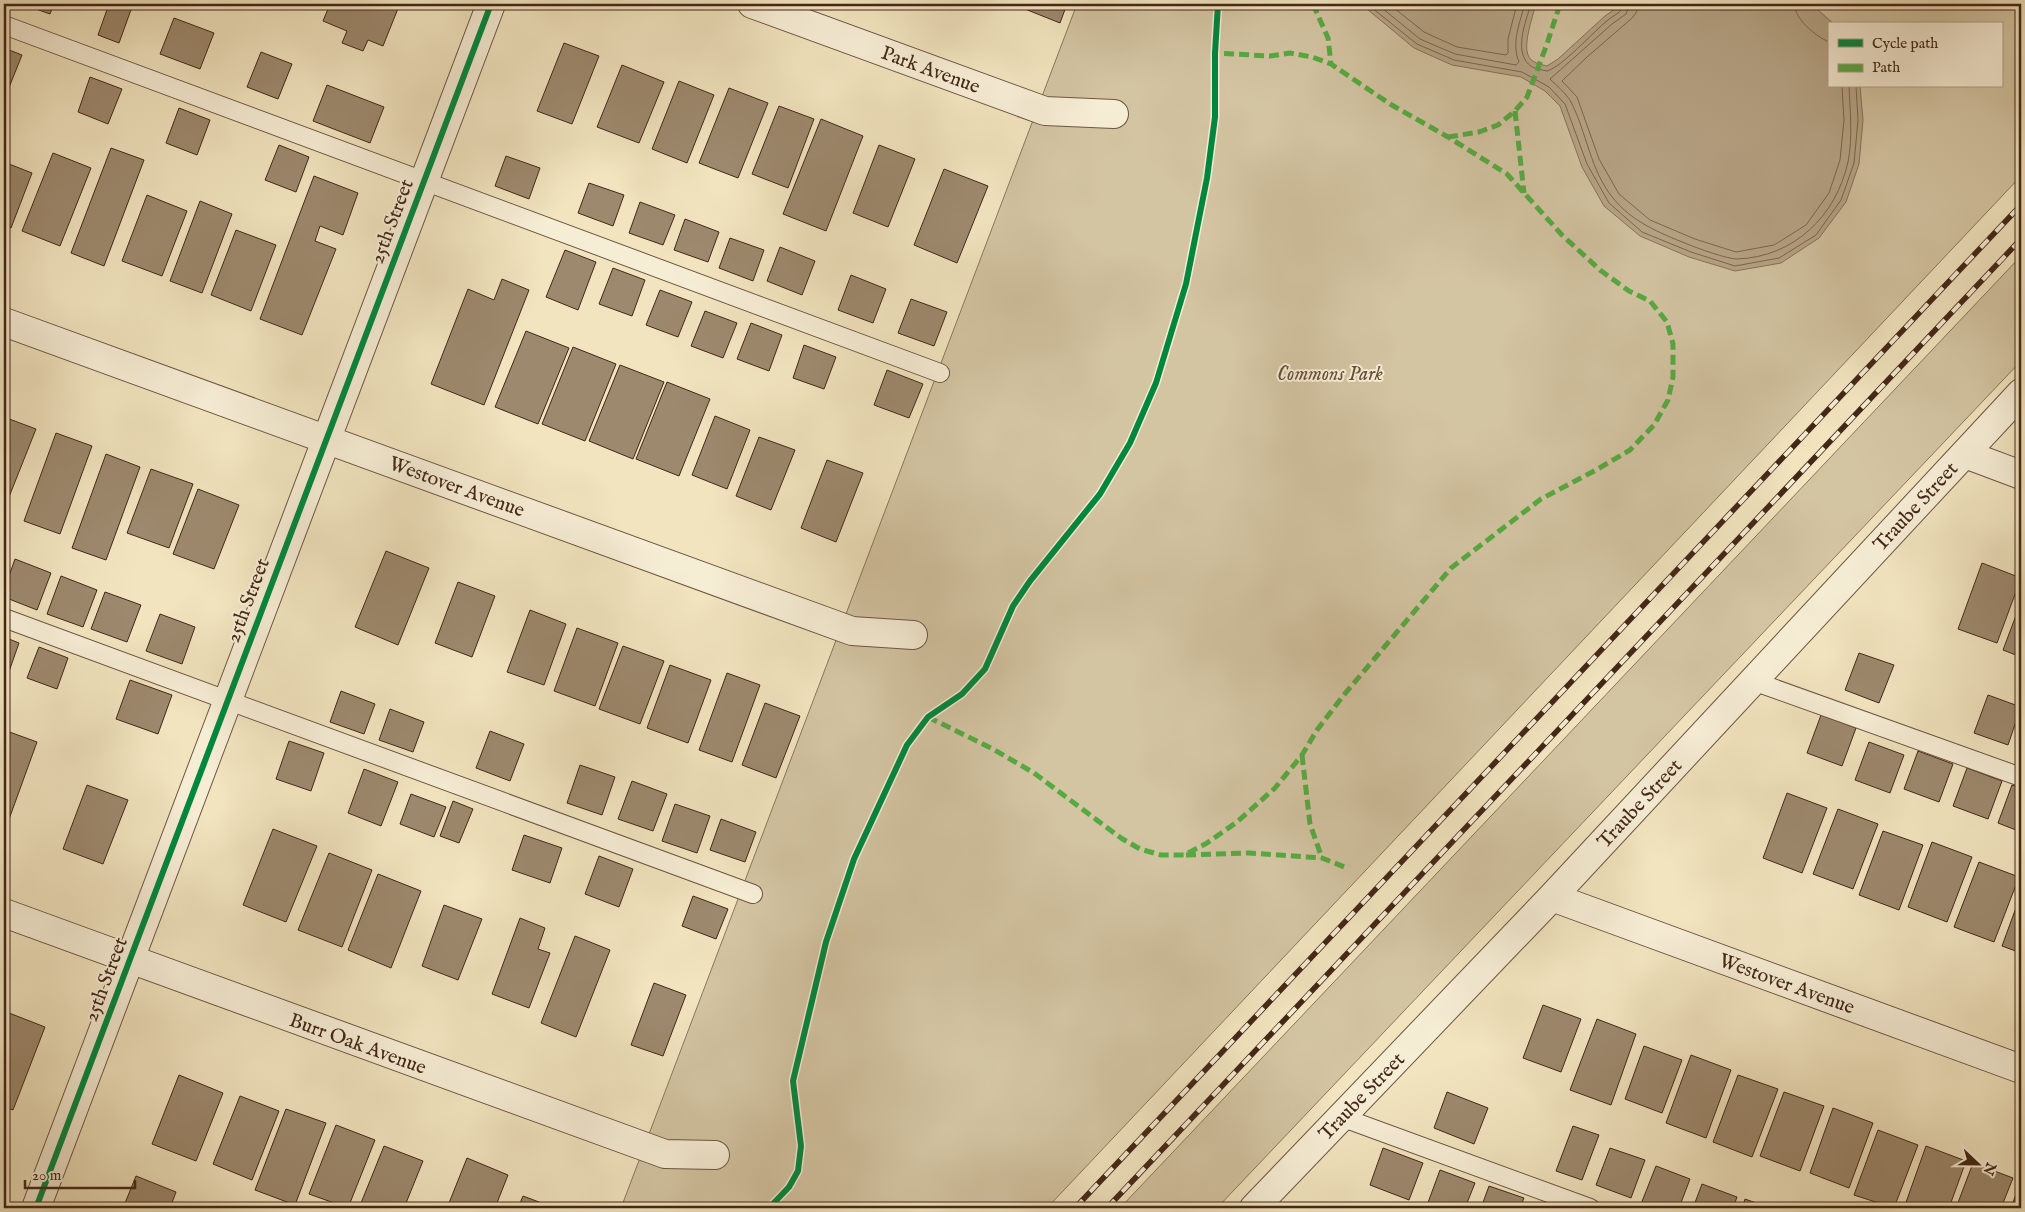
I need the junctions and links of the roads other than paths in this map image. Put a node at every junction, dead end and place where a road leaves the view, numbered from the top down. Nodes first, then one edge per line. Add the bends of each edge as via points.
1 (491, 4) edge
2 (752, 4) edge
3 (4, 25) edge
4 (1114, 114) dead end
5 (424, 181) junction
6 (4, 322) edge
7 (940, 373) dead end
8 (2021, 394) edge
9 (326, 438) junction
10 (1964, 454) junction
11 (2021, 475) edge
12 (4, 618) edge
13 (913, 635) dead end
14 (1753, 681) junction
15 (227, 701) junction
16 (2021, 777) edge
17 (753, 894) dead end
18 (1552, 896) junction
19 (4, 913) edge
20 (130, 960) junction
21 (2021, 1069) edge
22 (1341, 1116) junction
23 (715, 1155) dead end
24 (36, 1208) edge
25 (1254, 1208) edge
26 (1590, 1208) edge

1 - 5 street, 25th Street
2 - 4 street, Park Avenue via 1045,111
3 - 5 lane
5 - 7 lane
5 - 9 street, 25th Street
6 - 9 street, Westover Avenue
8 - 10 street, Traube Street
9 - 13 street, Westover Avenue via 852,631
9 - 15 street, 25th Street
10 - 11 street
10 - 14 street, Traube Street
12 - 15 lane
14 - 16 lane
14 - 18 street, Traube Street
15 - 17 lane
15 - 20 street, 25th Street
18 - 21 street, Westover Avenue
18 - 22 street, Traube Street
19 - 20 street, Burr Oak Avenue
20 - 23 street, Burr Oak Avenue via 665,1154
20 - 24 street, 25th Street
22 - 25 street, Traube Street
22 - 26 lane

